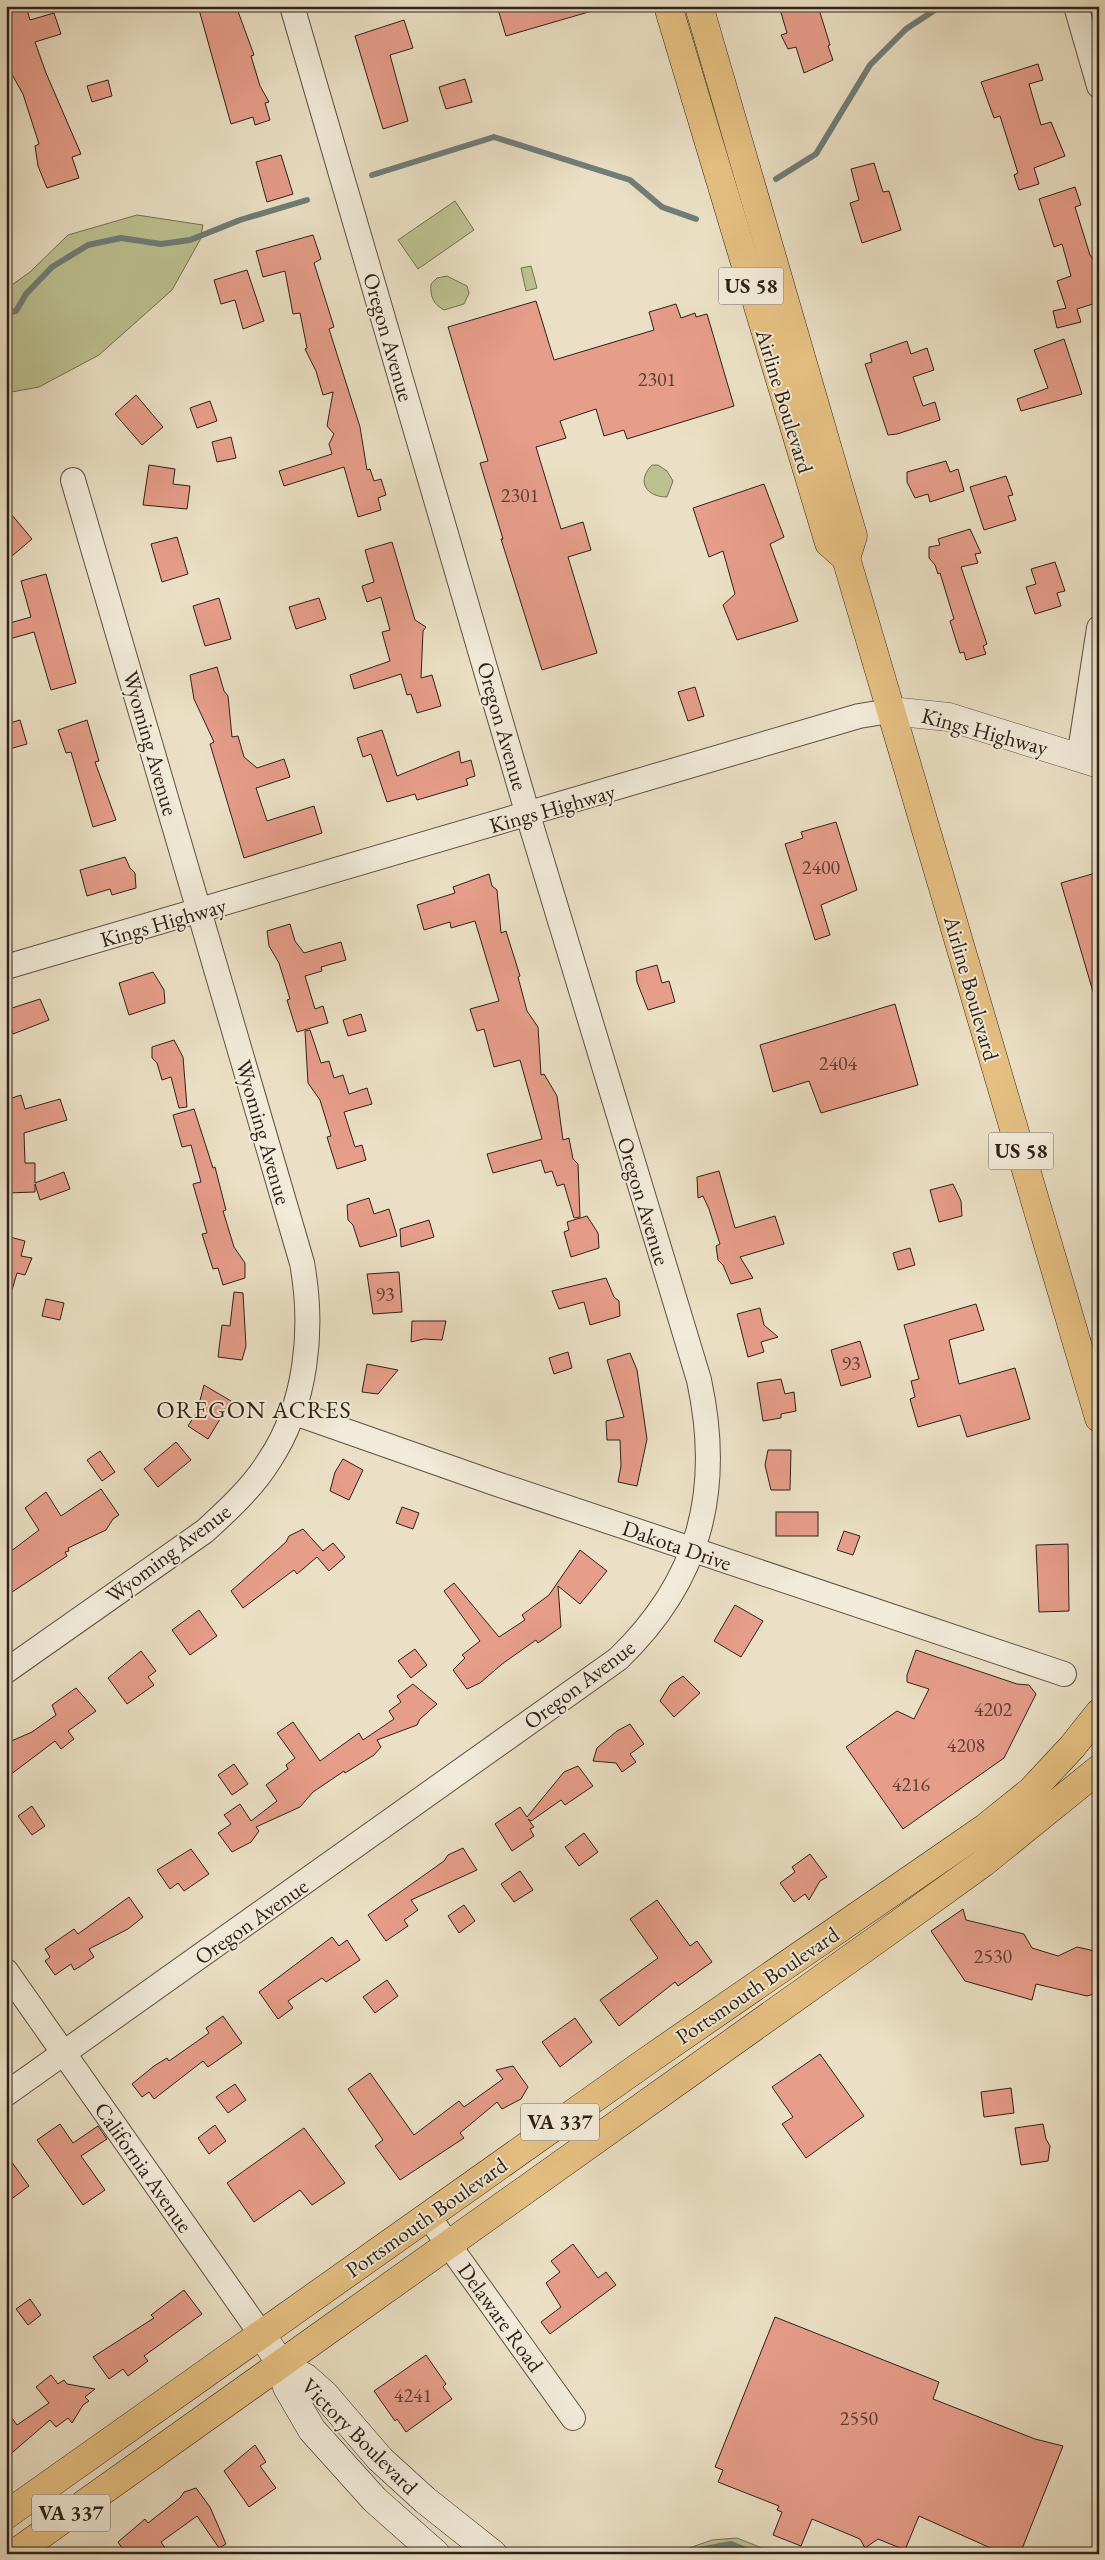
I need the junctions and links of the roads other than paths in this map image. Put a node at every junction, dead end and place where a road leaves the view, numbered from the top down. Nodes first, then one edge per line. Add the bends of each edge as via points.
1 (292, 6) edge
2 (668, 6) edge
3 (699, 6) edge
4 (1076, 6) edge
5 (1099, 86) edge
6 (792, 318) junction
7 (762, 326) junction
8 (73, 480) dead end
9 (846, 558) junction
10 (1099, 628) edge
11 (890, 711) junction
12 (1089, 761) edge
13 (528, 815) junction
14 (200, 911) junction
15 (6, 967) edge
16 (292, 1412) junction
17 (1099, 1418) edge
18 (693, 1550) junction
19 (6, 1671) edge
20 (1064, 1674) dead end
21 (1099, 1713) edge
22 (1099, 1769) edge
23 (1099, 1794) edge
24 (1066, 1796) junction
25 (6, 1971) edge
26 (64, 2053) junction
27 (6, 2094) edge
28 (428, 2216) junction
29 (448, 2244) junction
30 (261, 2334) junction
31 (281, 2364) junction
32 (573, 2418) dead end
33 (6, 2515) edge
34 (14, 2554) edge
35 (436, 2554) edge
36 (493, 2554) edge

1 - 13 street, Oregon Avenue
2 - 7 main road, Airline Boulevard / US 58
3 - 6 main road, Airline Boulevard / US 58
4 - 5 street
6 - 7 main road
6 - 9 main road, Airline Boulevard / US 58 via 853,536
7 - 9 main road, Airline Boulevard / US 58 via 829,543
8 - 14 street, Wyoming Avenue
9 - 11 main road, Airline Boulevard / US 58
10 - 12 street
11 - 12 main road, Kings Highway via 949,717
11 - 13 street, Kings Highway via 859,716
11 - 17 main road, Airline Boulevard / US 58
13 - 14 street, Kings Highway
13 - 18 street, Oregon Avenue via 699,1380 708,1443 707,1483
14 - 15 street, Kings Highway
14 - 16 street, Wyoming Avenue via 302,1263 307,1290 309,1325 305,1366
16 - 18 street, Dakota Drive
16 - 19 street, Wyoming Avenue via 269,1461 226,1512 205,1531
18 - 20 street, Dakota Drive
18 - 26 street, Oregon Avenue via 664,1607 643,1635 618,1659
21 - 28 main road, Portsmouth Boulevard / VA 337 via 1031,1791 986,1828 646,2061
22 - 24 main road, Portsmouth Boulevard / VA 337
23 - 24 main road
24 - 29 main road, Portsmouth Boulevard / VA 337 via 932,1900
25 - 26 street, California Avenue
26 - 27 street, Oregon Avenue
26 - 30 street, California Avenue
28 - 29 street, Delaware Road
28 - 30 main road, Portsmouth Boulevard / VA 337
29 - 31 main road, Portsmouth Boulevard / VA 337
29 - 32 street, Delaware Road
30 - 31 main road, California Avenue
30 - 33 main road, Portsmouth Boulevard / VA 337
31 - 34 main road, Portsmouth Boulevard / VA 337
31 - 35 main road, Victory Boulevard via 287,2388 312,2430 375,2500
31 - 36 main road, Victory Boulevard via 306,2378 324,2394 380,2459

